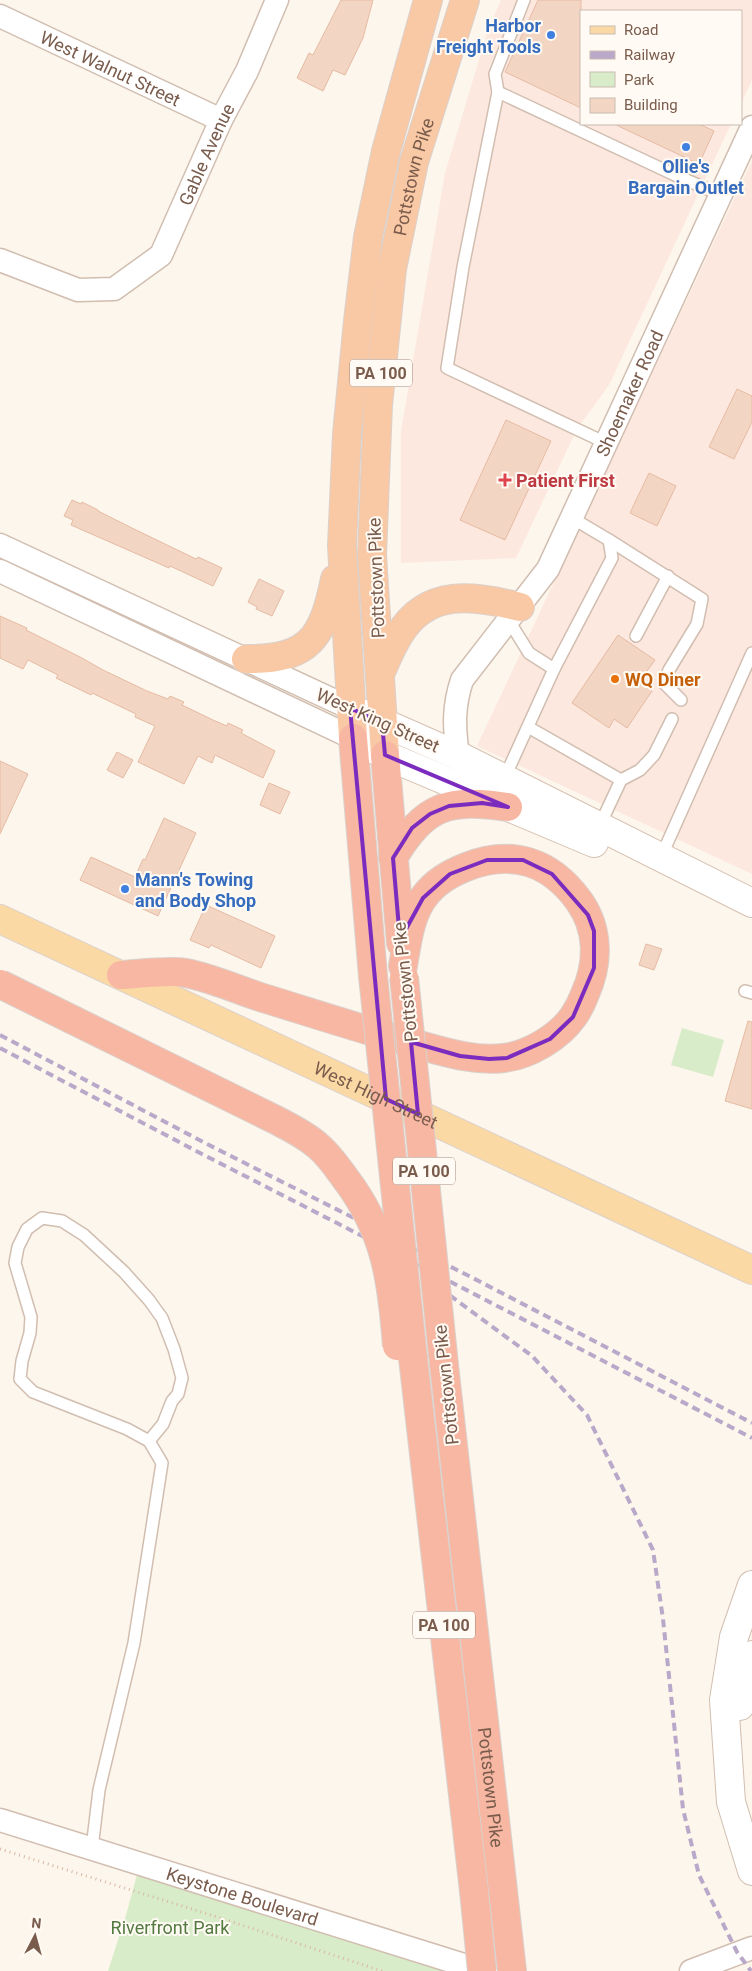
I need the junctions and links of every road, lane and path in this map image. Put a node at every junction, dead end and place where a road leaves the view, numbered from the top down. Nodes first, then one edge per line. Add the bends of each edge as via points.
1 (277, 0) edge
2 (428, 0) edge
3 (465, 0) edge
4 (524, 0) edge
5 (0, 16) edge
6 (498, 92) junction
7 (221, 120) junction
8 (752, 127) edge
9 (721, 195) junction
10 (0, 260) edge
11 (606, 443) junction
12 (572, 518) junction
13 (608, 540) junction
14 (0, 545) edge
15 (342, 546) junction
16 (0, 571) edge
17 (668, 576) junction
18 (514, 614) junction
19 (636, 636) dead end
20 (752, 653) edge
21 (246, 659) junction
22 (554, 669) junction
23 (380, 676) junction
24 (682, 700) dead end
25 (350, 708) junction
26 (672, 719) dead end
27 (382, 723) junction
28 (528, 727) junction
29 (353, 738) junction
30 (385, 755) junction
31 (458, 756) junction
32 (504, 779) junction
33 (620, 780) junction
34 (508, 807) junction
35 (599, 826) junction
36 (661, 857) junction
37 (393, 858) junction
38 (752, 903) edge
39 (752, 910) edge
40 (0, 919) edge
41 (404, 971) junction
42 (121, 975) junction
43 (0, 984) edge
44 (751, 1271) edge
45 (405, 1352) junction
46 (149, 1441) junction
47 (752, 1585) edge
48 (752, 1656) edge
49 (730, 1769) junction
50 (0, 1820) edge
51 (92, 1848) junction
52 (0, 1849) edge
53 (752, 1871) edge
54 (752, 1948) edge
55 (382, 1971) edge
56 (483, 1971) edge
57 (512, 1971) edge
58 (691, 1971) edge

1 - 7 street, Gable Avenue via 247,71
2 - 15 highway, Pottstown Pike / PA 100 via 386,151 368,236 347,434
3 - 23 highway, Pottstown Pike / PA 100 via 414,162 392,270 378,405 373,546
4 - 6 lane via 495,74
5 - 7 street, West Walnut Street
6 - 9 lane
6 - 11 lane via 463,267 447,368
7 - 10 street, Gable Avenue via 161,255 114,289 78,290
8 - 9 street, Shoemaker Road
9 - 11 street, Shoemaker Road
11 - 12 street, Shoemaker Road
12 - 13 lane
12 - 18 street, Shoemaker Road via 548,569
13 - 17 lane
13 - 22 lane via 612,558
14 - 21 street, West King Street
15 - 21 highway via 329,608 315,636 284,656
15 - 25 highway, Pottstown Pike / PA 100
16 - 29 street, West King Street
17 - 19 lane
17 - 24 lane via 702,599 697,624 664,683
18 - 22 lane via 529,653
18 - 23 highway via 468,597 447,599 429,606 398,636
18 - 31 street, Shoemaker Road via 462,680 455,701
20 - 36 lane
21 - 25 street, West King Street
22 - 28 lane
23 - 27 highway, Pottstown Pike / PA 100
25 - 27 main road, West King Street
25 - 29 highway, Pottstown Pike / PA 100
26 - 33 lane via 654,755 640,770
27 - 30 highway, Pottstown Pike / PA 100
27 - 31 main road, West King Street
28 - 32 lane
28 - 33 lane
29 - 30 main road, West King Street
29 - 45 highway, Pottstown Pike / PA 100, bridge
30 - 34 main road, West King Street
30 - 37 highway, Pottstown Pike / PA 100
31 - 32 main road, West King Street
32 - 35 main road, West King Street
33 - 35 lane
34 - 37 highway via 470,803 438,810 412,828
34 - 39 main road, West King Street
35 - 36 main road, West King Street
36 - 38 main road, West King Street
37 - 41 highway, Pottstown Pike / PA 100
40 - 42 main road, West High Street
41 - 42 highway via 414,915 423,898 450,874 487,860 523,860 552,874 578,900 594,931 594,968 573,1017 550,1039 507,1058 460,1056 184,973
41 - 57 highway, Pottstown Pike / PA 100, bridge via 444,1365
42 - 44 main road, West High Street
43 - 45 highway, bridge via 276,1120 318,1146 350,1184 377,1231
45 - 56 highway, Pottstown Pike / PA 100, bridge via 426,1471
46 - 46 lane via 34,1392 20,1379 30,1333 30,1317 15,1262 27,1229 42,1218 62,1221 84,1235 124,1272 162,1318 182,1378 163,1424
46 - 51 lane via 162,1462 156,1511 134,1643 99,1790
47 - 49 main road via 734,1637 724,1700
48 - 49 main road via 744,1684
49 - 53 main road via 731,1802
50 - 51 street, Keystone Boulevard
51 - 56 street, Keystone Boulevard
52 - 55 path
54 - 58 street

